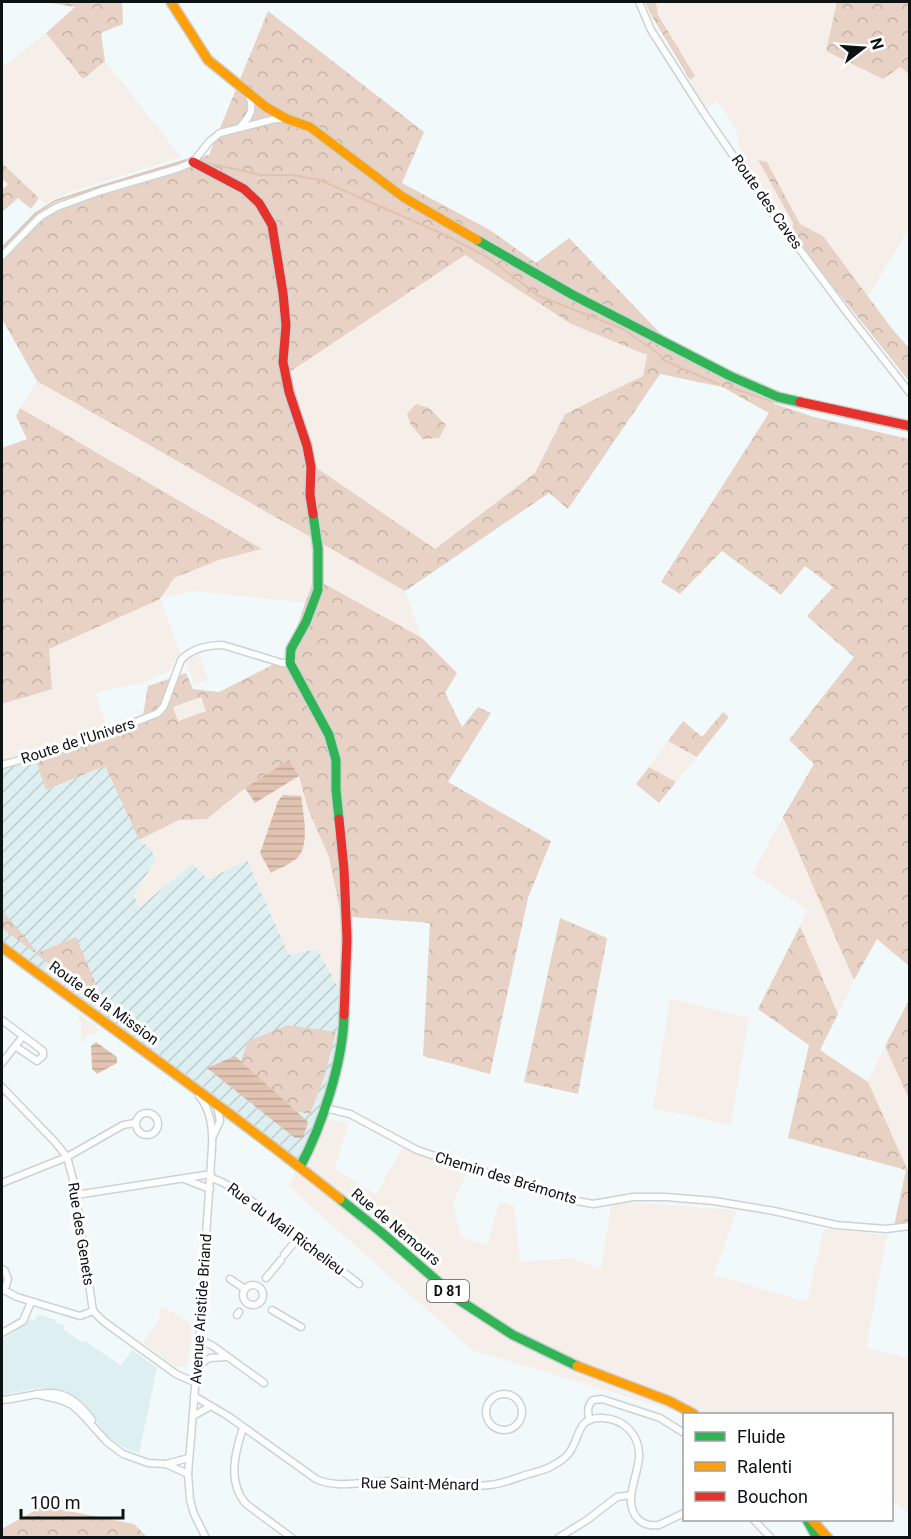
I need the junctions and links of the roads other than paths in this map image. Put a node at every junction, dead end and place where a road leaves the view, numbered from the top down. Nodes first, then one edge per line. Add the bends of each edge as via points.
1 (171, 2) edge
2 (639, 2) edge
3 (248, 92) junction
4 (287, 119) junction
5 (240, 127) junction
6 (193, 162) junction
7 (2, 256) edge
8 (909, 393) edge
9 (909, 426) edge
10 (290, 663) junction
11 (2, 765) edge
12 (2, 947) edge
13 (2, 1020) edge
14 (23, 1036) junction
15 (15, 1046) junction
16 (2, 1063) edge
17 (189, 1083) junction
18 (2, 1087) edge
19 (217, 1104) junction
20 (325, 1108) junction
21 (209, 1112) junction
22 (236, 1118) junction
23 (220, 1121) junction
24 (135, 1123) dead end
25 (213, 1136) junction
26 (67, 1156) junction
27 (300, 1167) junction
28 (211, 1176) junction
29 (183, 1178) junction
30 (2, 1183) edge
31 (210, 1189) junction
32 (76, 1195) junction
33 (909, 1226) edge
34 (298, 1238) junction
35 (2, 1269) edge
36 (230, 1279) dead end
37 (262, 1283) junction
38 (359, 1284) dead end
39 (2, 1289) edge
40 (245, 1289) junction
41 (31, 1302) junction
42 (267, 1306) junction
43 (93, 1311) junction
44 (301, 1327) dead end
45 (2, 1333) edge
46 (199, 1340) junction
47 (227, 1357) junction
48 (197, 1366) junction
49 (196, 1383) junction
50 (264, 1383) dead end
51 (506, 1393) joint
52 (194, 1396) junction
53 (2, 1400) edge
54 (211, 1406) junction
55 (692, 1413) edge
56 (193, 1416) junction
57 (590, 1420) junction
58 (243, 1428) junction
59 (683, 1432) edge
60 (189, 1458) junction
61 (166, 1464) junction
62 (188, 1474) junction
63 (631, 1495) junction
64 (683, 1514) edge
65 (755, 1521) edge
66 (807, 1521) edge
67 (813, 1521) edge
68 (206, 1538) edge
69 (292, 1538) edge
70 (558, 1538) edge
71 (771, 1538) edge
72 (817, 1538) edge
73 (828, 1538) edge

1 - 3 street via 208,60
2 - 8 street, Route des Caves via 651,30 769,208
3 - 4 street
3 - 5 street via 250,116
4 - 5 street
4 - 9 street via 310,127 404,197 573,295 730,376 778,397
5 - 6 street via 220,133
6 - 7 street via 57,207 40,218
6 - 10 street via 244,189 259,203 272,225 286,325 283,362 311,467 310,495 318,549 318,590 291,649
10 - 11 street, Route de l'Univers via 223,645 197,649 181,660 158,713 91,740
10 - 20 street via 329,735 336,760 347,939 344,1028
12 - 17 street, Route de la Mission / D 81
13 - 14 street
14 - 15 street
14 - 15 street via 43,1051 43,1056 34,1060
15 - 16 street
17 - 19 street, Rue de Nemours / D 81
17 - 21 street, Avenue Aristide Briand
18 - 26 street
19 - 21 street
19 - 22 street, Rue de Nemours / D 81
19 - 23 street
20 - 27 street
20 - 33 street, Chemin des Brémonts via 350,1114 417,1150 566,1199 593,1204 633,1197 666,1197 714,1201 836,1224 886,1229
21 - 25 street, Avenue Aristide Briand
22 - 23 street
22 - 27 street, Rue de Nemours / D 81
23 - 25 street
24 - 26 street via 123,1125
25 - 28 street, Avenue Aristide Briand
26 - 30 street
26 - 32 street, Rue des Genets
27 - 55 street, Rue de Nemours / D 81 via 459,1300 513,1335 569,1363
28 - 29 street
28 - 31 street, Avenue Aristide Briand
28 - 34 street, Rue du Mail Richelieu
29 - 31 street
29 - 32 street
31 - 46 street, Avenue Aristide Briand
32 - 43 street, Rue des Genets
34 - 37 street
34 - 38 street, Rue du Mail Richelieu
35 - 39 street via 8,1283
36 - 40 street
37 - 40 street
37 - 42 street
39 - 41 street
40 - 42 street via 241,1309
41 - 43 street via 80,1316
41 - 45 street via 23,1321
42 - 44 street
43 - 49 street via 176,1374
46 - 47 street
46 - 48 street, Avenue Aristide Briand
47 - 48 street via 210,1358
47 - 50 street
48 - 49 street, Avenue Aristide Briand
49 - 52 street, Avenue Aristide Briand
51 - 51 street via 495,1395 486,1411 490,1423 501,1430 513,1428 522,1414 520,1403
52 - 54 street, Rue Saint-Ménard
52 - 56 street, Avenue Aristide Briand
53 - 61 street via 36,1394 61,1400 72,1405 114,1448 148,1463
54 - 56 street
54 - 58 street, Rue Saint-Ménard
56 - 60 street, Avenue Aristide Briand
57 - 58 street, Rue Saint-Ménard via 581,1426 566,1457 549,1468 502,1483 475,1486 393,1480 339,1485 323,1482
57 - 59 street, Rue Saint-Ménard via 587,1410 591,1402 602,1399 660,1418
57 - 63 street via 620,1422 633,1434 639,1455
58 - 69 street via 236,1452 237,1490 246,1504
60 - 61 street
60 - 62 street, Avenue Aristide Briand
61 - 62 street
62 - 68 street, Avenue Aristide Briand via 190,1500
63 - 64 street via 635,1514 646,1524 659,1525
63 - 70 street via 617,1497
65 - 71 street
66 - 72 street
67 - 73 street

